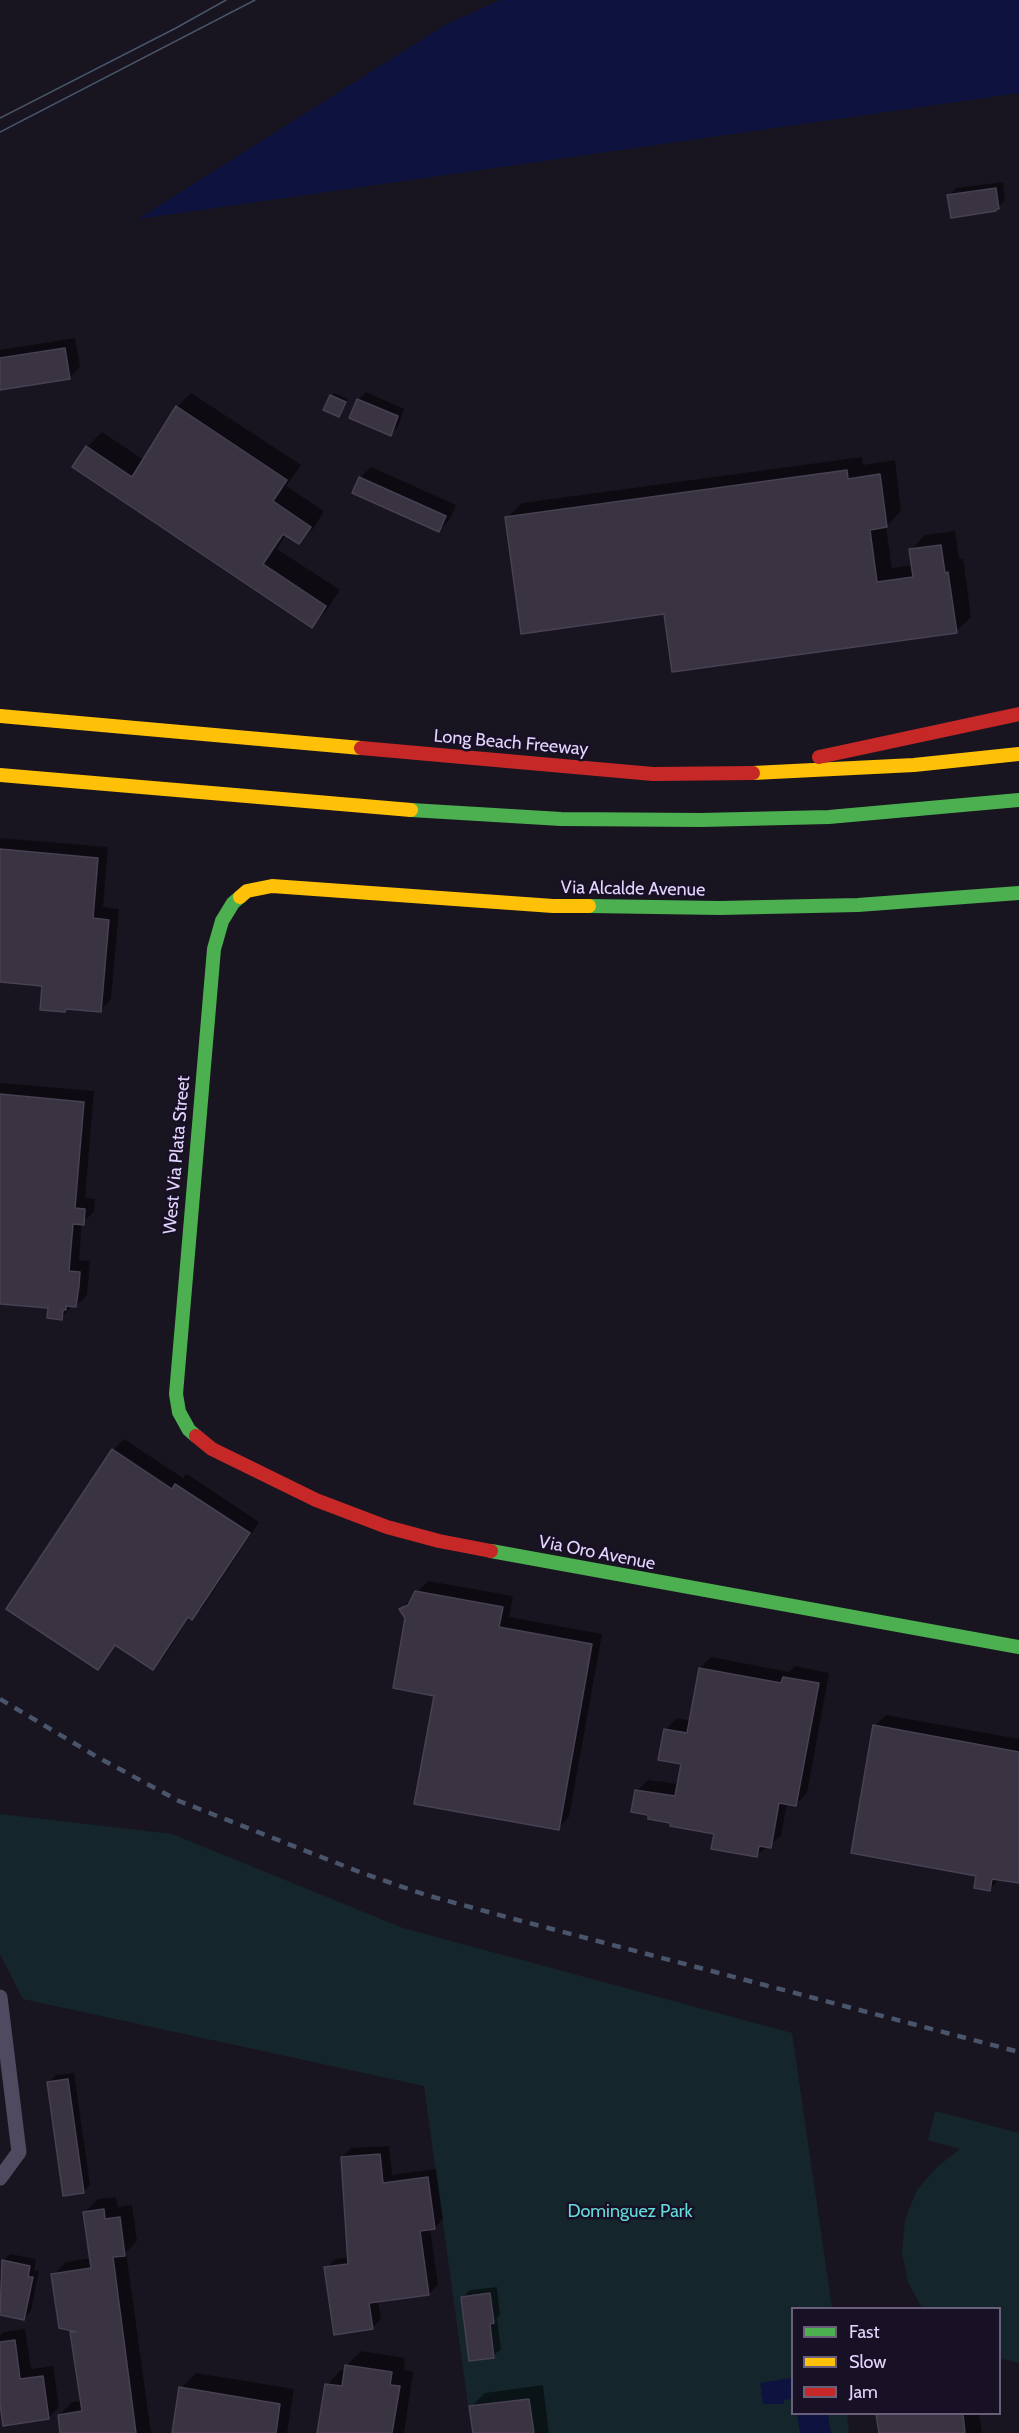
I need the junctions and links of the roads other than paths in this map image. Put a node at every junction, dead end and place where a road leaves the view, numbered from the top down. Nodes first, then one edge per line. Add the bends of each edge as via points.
1 (1019, 714) edge
2 (0, 716) edge
3 (1019, 754) edge
4 (738, 774) junction
5 (0, 775) edge
6 (1019, 800) edge
7 (247, 891) joint
8 (1019, 893) edge
9 (189, 1430) joint
10 (1019, 1647) edge
11 (0, 1996) edge
12 (0, 2178) edge

1 - 4 main road
2 - 4 main road, Long Beach Freeway via 653,774
3 - 4 main road, Long Beach Freeway via 914,765
5 - 6 main road via 442,813 561,819 829,817
7 - 8 main road, Via Alcalde Avenue via 272,886 553,906 720,908 858,905
7 - 9 main road, West Via Plata Street via 233,903 222,921 214,949 176,1394 179,1412
9 - 10 main road, Via Oro Avenue via 212,1449 316,1500 387,1527 439,1541
11 - 12 street via 19,2152

